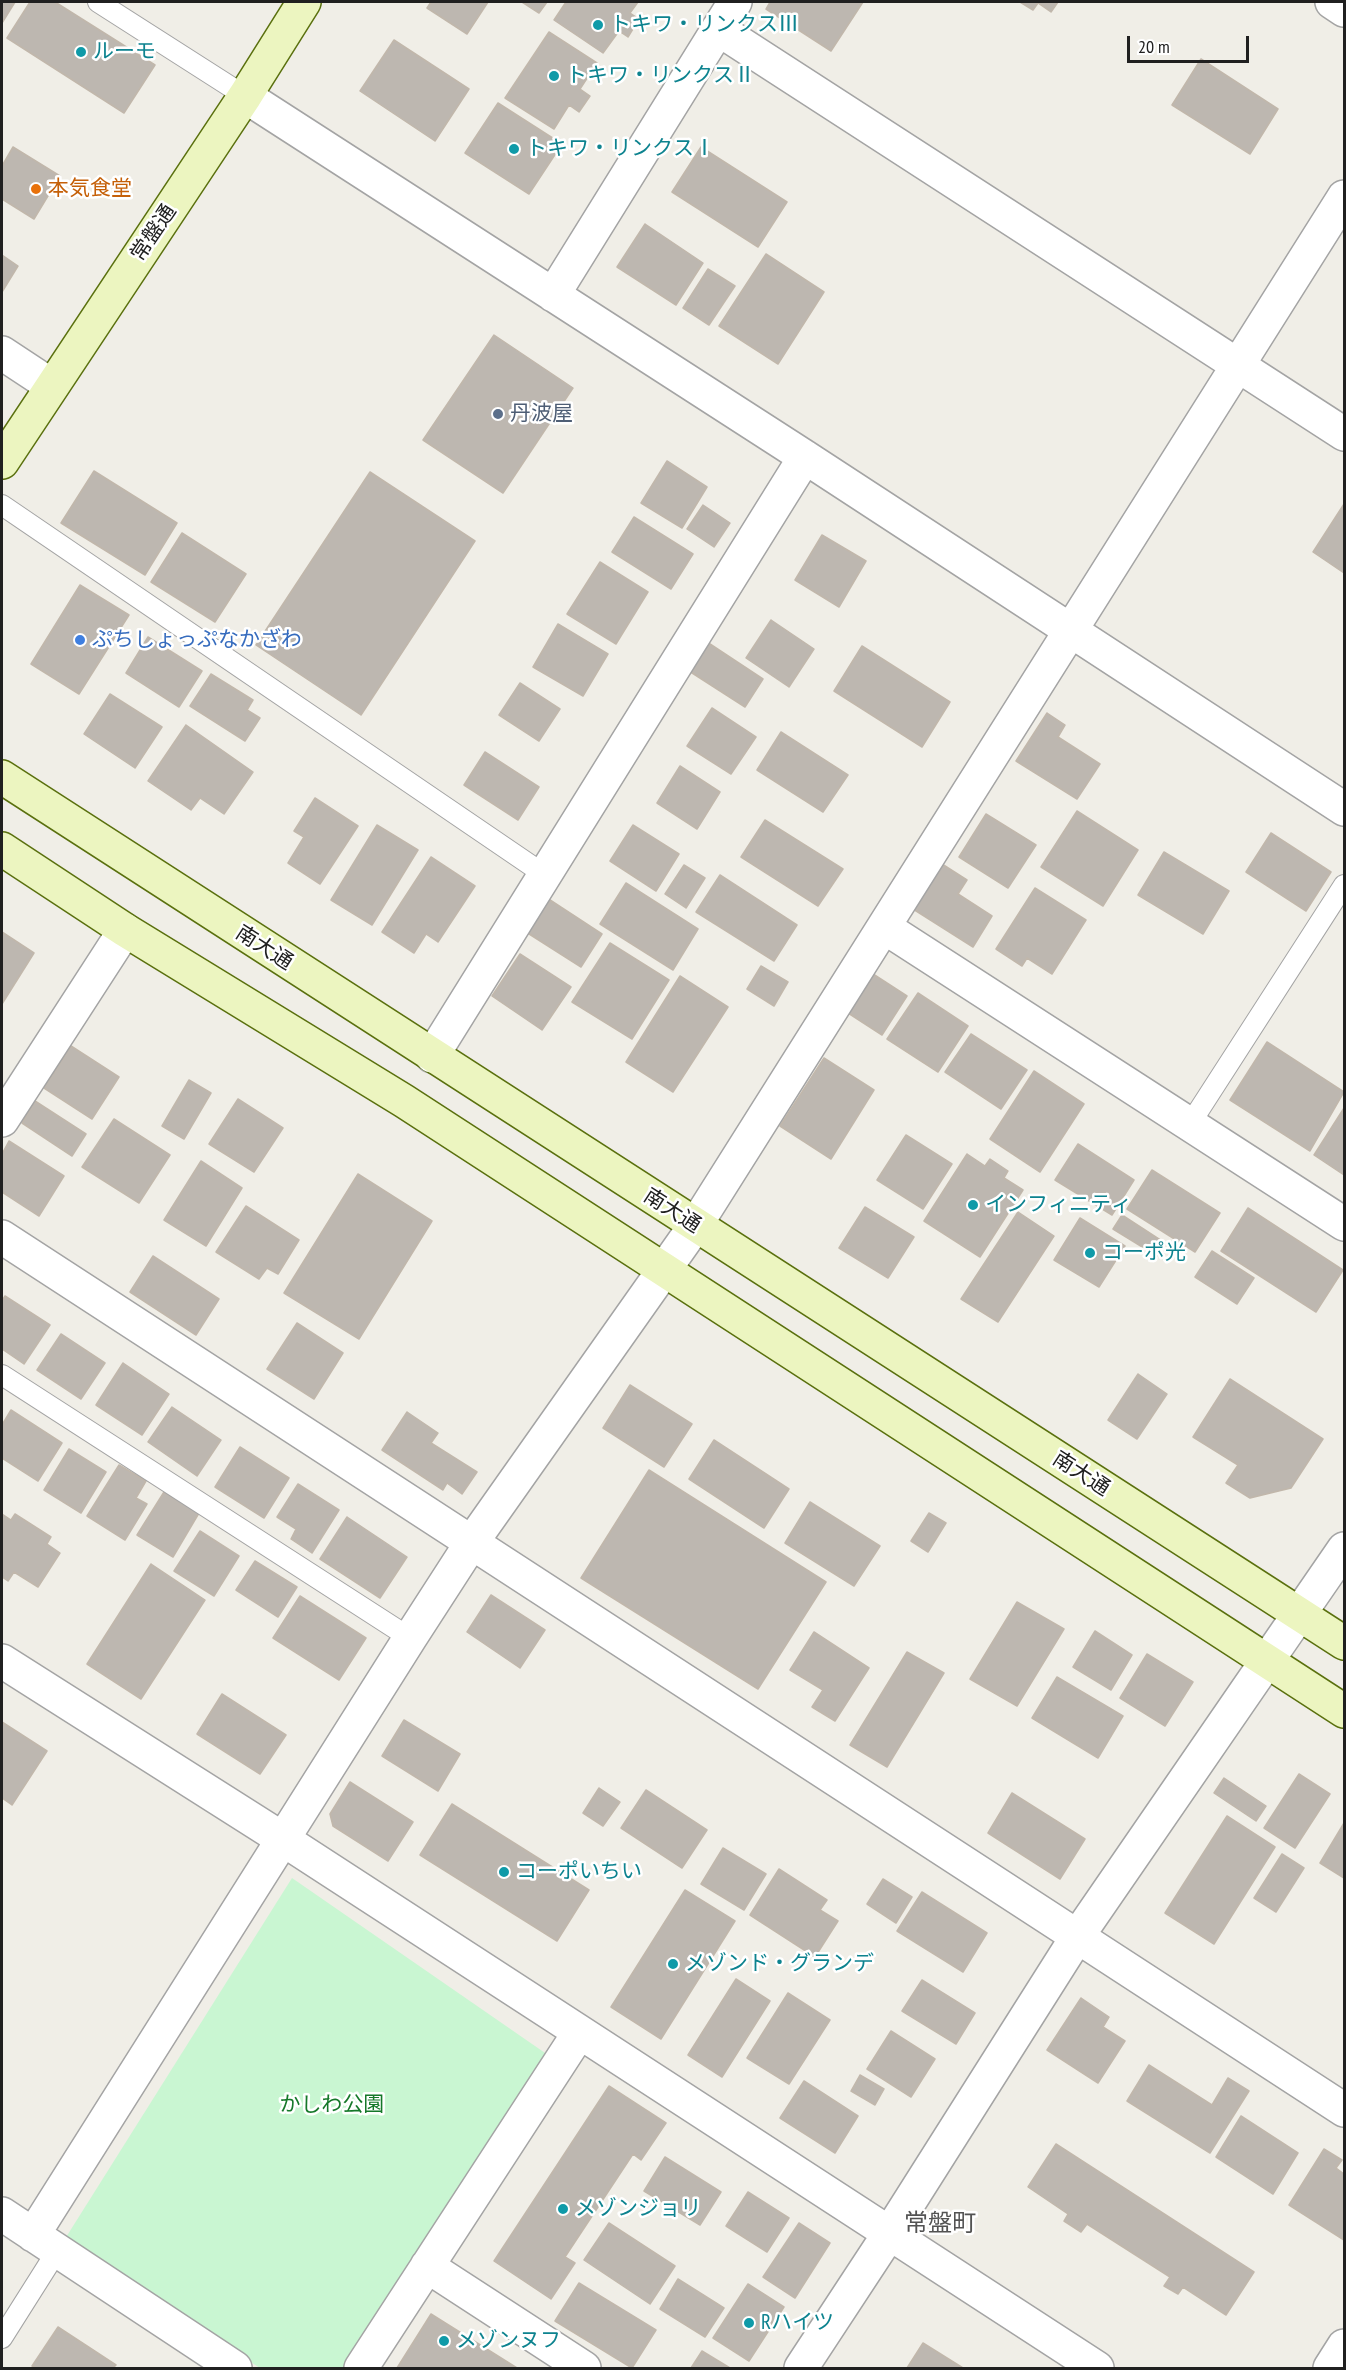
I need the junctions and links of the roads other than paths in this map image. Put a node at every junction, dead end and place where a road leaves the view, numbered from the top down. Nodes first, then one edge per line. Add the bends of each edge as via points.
1 (98, 2) edge
2 (304, 2) edge
3 (1332, 2) edge
4 (1344, 10) edge
5 (726, 15) edge
6 (245, 96) junction
7 (1344, 197) edge
8 (553, 295) junction
9 (2, 353) edge
10 (1239, 365) junction
11 (52, 386) junction
12 (1344, 434) edge
13 (806, 457) junction
14 (2, 462) edge
15 (2, 505) edge
16 (1070, 630) junction
17 (2, 777) edge
18 (1344, 809) edge
19 (2, 849) edge
20 (545, 875) junction
21 (1344, 885) edge
22 (884, 927) junction
23 (125, 930) junction
24 (432, 1056) junction
25 (2, 1120) edge
26 (1190, 1124) junction
27 (1344, 1224) edge
28 (694, 1226) junction
29 (2, 1237) edge
30 (665, 1270) junction
31 (2, 1375) edge
32 (472, 1542) junction
33 (1344, 1550) edge
34 (1300, 1613) junction
35 (410, 1638) junction
36 (1344, 1643) edge
37 (1268, 1661) junction
38 (4, 1669) edge
39 (1344, 1711) edge
40 (281, 1838) junction
41 (1077, 1937) junction
42 (579, 2033) junction
43 (1344, 2110) edge
44 (2, 2214) edge
45 (889, 2234) junction
46 (45, 2243) junction
47 (427, 2266) junction
48 (2, 2338) edge
49 (1344, 2346) edge
50 (235, 2368) edge
51 (361, 2368) edge
52 (584, 2368) edge
53 (801, 2368) edge
54 (1097, 2368) edge
55 (1330, 2368) edge

1 - 6 lane
2 - 6 street, 常盤通
3 - 4 street
5 - 8 street
5 - 10 street
6 - 8 street
6 - 11 street, 常盤通
7 - 10 street
8 - 13 street
9 - 11 street
10 - 12 street
10 - 16 street
11 - 14 street, 常盤通
13 - 16 street
13 - 20 street
15 - 20 lane
16 - 18 street
16 - 22 street
17 - 24 street, 南大通
19 - 23 street
20 - 24 street
21 - 26 lane
22 - 26 street
22 - 28 street
23 - 25 street
23 - 30 street via 404,1101
24 - 28 street, 南大通
26 - 27 street
28 - 30 street
28 - 34 street, 南大通
29 - 32 street
30 - 32 street
30 - 37 street
31 - 35 lane
32 - 35 street
32 - 41 street
33 - 34 street
34 - 36 street, 南大通
34 - 37 street
35 - 40 street
37 - 39 street
37 - 41 street
38 - 40 street
40 - 42 street
40 - 46 street
41 - 43 street
41 - 45 street
42 - 45 street
42 - 47 street
44 - 46 street
45 - 53 street
45 - 54 street
46 - 48 lane
46 - 50 street
47 - 51 street
47 - 52 street
49 - 55 street

